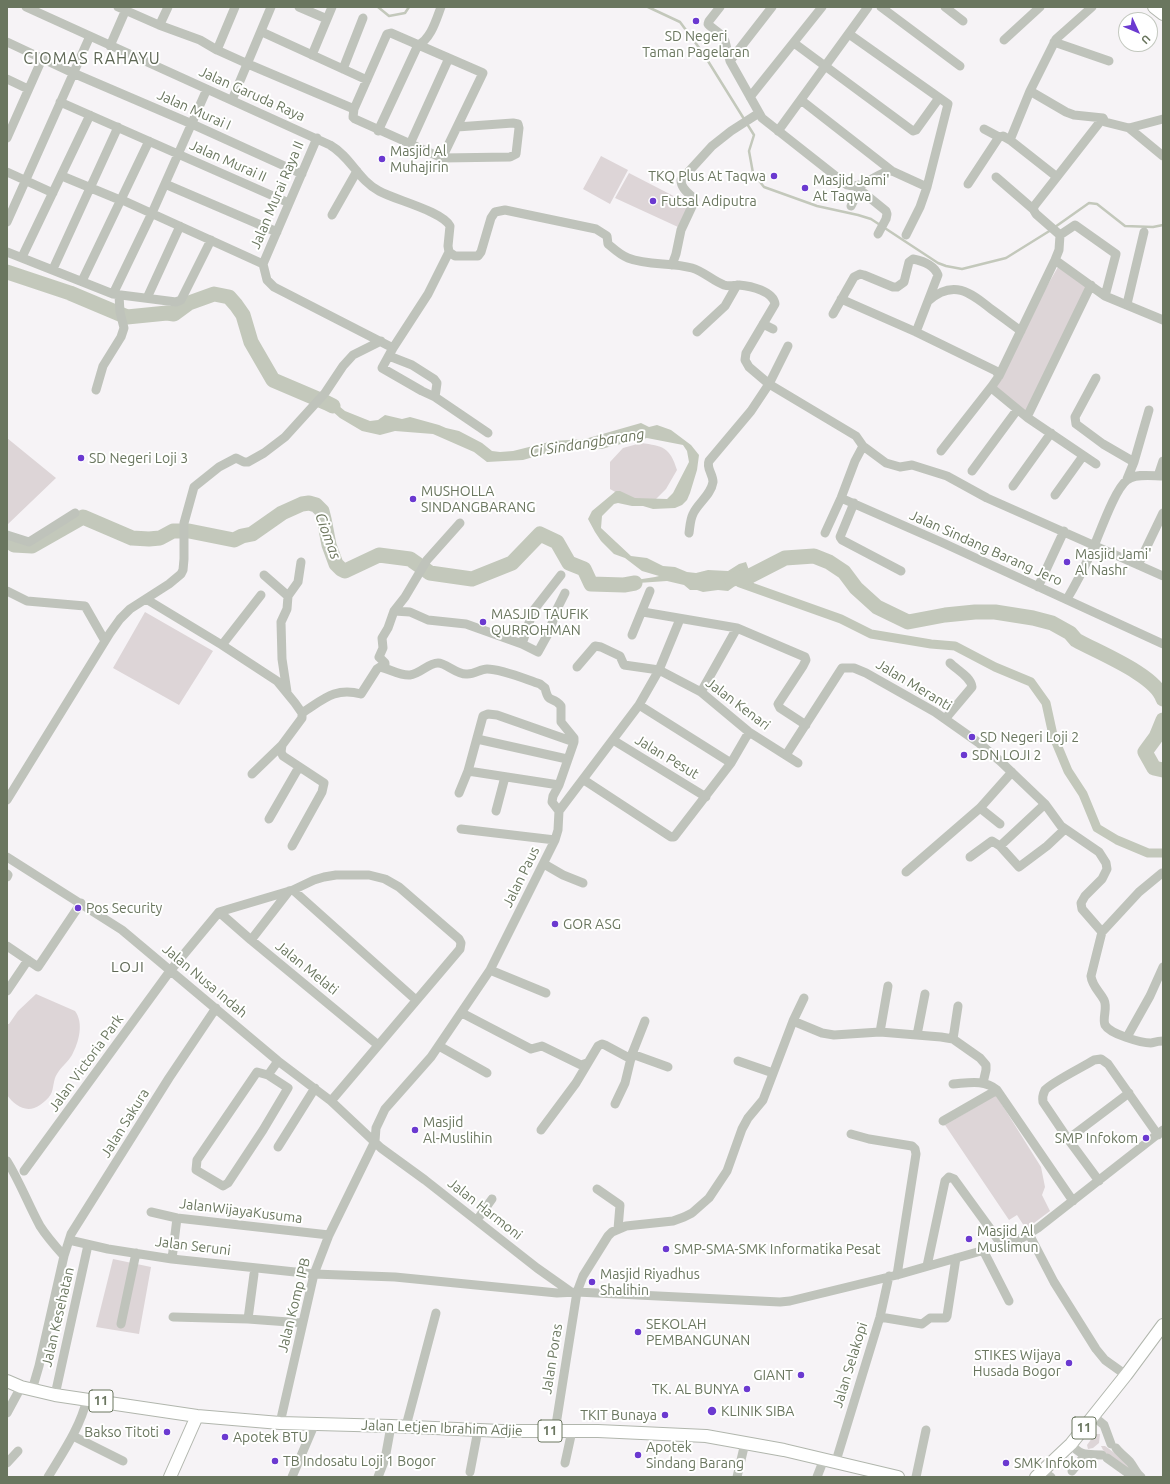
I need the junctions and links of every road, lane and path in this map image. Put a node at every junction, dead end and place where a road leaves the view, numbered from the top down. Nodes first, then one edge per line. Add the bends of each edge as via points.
1 (26, 7) edge
2 (168, 7) edge
3 (235, 7) edge
4 (271, 7) edge
5 (299, 7) edge
6 (332, 7) edge
7 (441, 7) edge
8 (720, 7) edge
9 (772, 7) edge
10 (822, 7) edge
11 (868, 7) edge
12 (881, 7) edge
13 (945, 7) edge
14 (1040, 7) edge
15 (1092, 7) edge
16 (1154, 7) edge
17 (124, 8) edge
18 (1163, 14) edge
19 (363, 18) dead end
20 (327, 19) junction
21 (963, 21) dead end
22 (161, 22) dead end
23 (262, 32) junction
24 (849, 34) junction
25 (90, 36) junction
26 (1004, 40) dead end
27 (7, 42) edge
28 (1054, 42) junction
29 (794, 43) junction
30 (110, 46) junction
31 (418, 46) junction
32 (217, 50) junction
33 (312, 55) junction
34 (449, 58) junction
35 (42, 59) junction
36 (730, 61) junction
37 (1109, 61) dead end
38 (248, 64) junction
39 (826, 66) junction
40 (960, 66) dead end
41 (343, 69) junction
42 (73, 73) junction
43 (7, 79) edge
44 (367, 80) junction
45 (28, 89) junction
46 (207, 89) junction
47 (1030, 91) junction
48 (750, 97) junction
49 (939, 98) junction
50 (232, 100) junction
51 (801, 100) junction
52 (60, 102) junction
53 (354, 109) junction
54 (759, 113) junction
55 (90, 115) junction
56 (1104, 118) junction
57 (1163, 119) edge
58 (192, 124) junction
59 (118, 127) junction
60 (457, 127) junction
61 (1129, 128) junction
62 (984, 129) dead end
63 (378, 131) junction
64 (778, 131) junction
65 (999, 137) junction
66 (7, 138) edge
67 (317, 138) junction
68 (1010, 140) junction
69 (149, 141) junction
70 (410, 144) junction
71 (178, 155) junction
72 (1163, 156) edge
73 (442, 158) junction
74 (357, 171) junction
75 (892, 171) junction
76 (7, 172) edge
77 (302, 174) junction
78 (62, 176) junction
79 (996, 177) dead end
80 (1057, 177) junction
81 (25, 180) junction
82 (165, 184) junction
83 (968, 184) dead end
84 (860, 187) junction
85 (927, 187) junction
86 (90, 188) junction
87 (53, 193) junction
88 (120, 199) junction
89 (290, 203) junction
90 (850, 206) dead end
91 (1034, 209) junction
92 (152, 213) junction
93 (332, 215) dead end
94 (7, 222) edge
95 (180, 226) junction
96 (880, 231) dead end
97 (277, 232) junction
98 (1144, 232) dead end
99 (1058, 234) junction
100 (906, 235) dead end
101 (211, 240) junction
102 (7, 252) edge
103 (449, 252) junction
104 (22, 257) junction
105 (1055, 260) junction
106 (263, 264) junction
107 (672, 265) junction
108 (53, 270) junction
109 (82, 281) junction
110 (737, 285) junction
111 (1091, 285) junction
112 (116, 294) junction
113 (1105, 296) junction
114 (147, 298) junction
115 (841, 299) junction
116 (928, 301) junction
117 (1127, 304) junction
118 (833, 314) dead end
119 (1163, 320) edge
120 (763, 324) junction
121 (773, 329) dead end
122 (1021, 331) junction
123 (697, 332) dead end
124 (916, 332) junction
125 (380, 341) junction
126 (788, 346) dead end
127 (391, 352) junction
128 (999, 376) junction
129 (1096, 378) dead end
130 (769, 384) junction
131 (992, 386) junction
132 (96, 390) dead end
133 (436, 397) junction
134 (1017, 410) junction
135 (1149, 410) dead end
136 (1027, 417) junction
137 (488, 433) dead end
138 (1051, 433) junction
139 (863, 446) junction
140 (941, 451) dead end
141 (1083, 456) junction
142 (1163, 461) edge
143 (1134, 462) junction
144 (1096, 464) dead end
145 (972, 471) dead end
146 (1161, 476) edge
147 (1128, 479) junction
148 (1013, 486) dead end
149 (1055, 495) dead end
150 (841, 498) junction
151 (854, 503) junction
152 (75, 513) dead end
153 (1163, 513) edge
154 (460, 523) dead end
155 (1064, 531) junction
156 (689, 533) dead end
157 (825, 533) dead end
158 (7, 535) edge
159 (1094, 547) junction
160 (301, 562) dead end
161 (1138, 566) junction
162 (901, 571) dead end
163 (264, 575) dead end
164 (561, 575) dead end
165 (1163, 576) edge
166 (1038, 587) junction
167 (7, 591) edge
168 (650, 591) dead end
169 (565, 593) dead end
170 (261, 596) dead end
171 (288, 596) junction
172 (146, 599) junction
173 (1067, 599) junction
174 (394, 611) junction
175 (643, 612) junction
176 (680, 619) junction
177 (737, 628) junction
178 (632, 635) dead end
179 (105, 640) junction
180 (522, 644) junction
181 (1163, 644) edge
182 (222, 646) junction
183 (950, 663) dead end
184 (577, 667) dead end
185 (385, 668) junction
186 (659, 670) junction
187 (287, 692) junction
188 (701, 692) junction
189 (639, 705) junction
190 (302, 713) junction
191 (945, 720) junction
192 (806, 725) junction
193 (749, 732) junction
194 (477, 739) junction
195 (613, 740) junction
196 (574, 742) junction
197 (282, 745) junction
198 (786, 755) junction
199 (567, 759) junction
200 (731, 763) junction
201 (798, 763) dead end
202 (299, 767) junction
203 (468, 771) junction
204 (1012, 772) junction
205 (252, 774) dead end
206 (505, 776) junction
207 (584, 780) junction
208 (559, 785) junction
209 (459, 793) dead end
210 (706, 797) junction
211 (7, 800) edge
212 (1045, 804) junction
213 (980, 808) junction
214 (496, 811) dead end
215 (559, 811) junction
216 (269, 819) dead end
217 (1000, 824) dead end
218 (1066, 829) junction
219 (461, 830) dead end
220 (554, 840) junction
221 (292, 846) dead end
222 (1000, 846) junction
223 (970, 857) dead end
224 (7, 858) edge
225 (544, 864) junction
226 (906, 872) dead end
227 (1162, 873) edge
228 (583, 883) dead end
229 (291, 890) junction
230 (81, 903) junction
231 (219, 912) junction
232 (1102, 932) junction
233 (251, 940) junction
234 (7, 946) edge
235 (28, 960) junction
236 (1163, 968) edge
237 (490, 970) junction
238 (170, 971) junction
239 (888, 986) dead end
240 (7, 991) edge
241 (546, 993) dead end
242 (925, 994) dead end
243 (804, 998) dead end
244 (416, 1000) junction
245 (958, 1006) dead end
246 (216, 1008) junction
247 (462, 1013) junction
248 (645, 1021) dead end
249 (793, 1021) junction
250 (880, 1032) junction
251 (917, 1035) junction
252 (1127, 1037) junction
253 (953, 1039) junction
254 (1163, 1041) edge
255 (378, 1045) junction
256 (439, 1046) junction
257 (632, 1057) junction
258 (278, 1061) junction
259 (738, 1061) dead end
260 (587, 1063) junction
261 (668, 1067) dead end
262 (487, 1073) dead end
263 (773, 1073) junction
264 (268, 1076) junction
265 (983, 1083) junction
266 (953, 1084) dead end
267 (315, 1088) junction
268 (997, 1090) junction
269 (1129, 1093) junction
270 (331, 1101) junction
271 (615, 1104) dead end
272 (943, 1121) dead end
273 (541, 1130) dead end
274 (1160, 1132) edge
275 (852, 1134) dead end
276 (1068, 1140) junction
277 (378, 1145) junction
278 (278, 1147) dead end
279 (7, 1161) edge
280 (24, 1171) dead end
281 (1099, 1181) junction
282 (597, 1189) dead end
283 (492, 1199) dead end
284 (1073, 1201) junction
285 (151, 1212) dead end
286 (177, 1218) junction
287 (477, 1220) junction
288 (618, 1229) junction
289 (1029, 1234) junction
290 (329, 1235) junction
291 (69, 1240) junction
292 (88, 1245) junction
293 (1002, 1245) junction
294 (983, 1250) junction
295 (136, 1253) junction
296 (64, 1256) junction
297 (956, 1258) junction
298 (172, 1259) junction
299 (926, 1266) junction
300 (254, 1274) dead end
301 (314, 1274) junction
302 (893, 1275) junction
303 (574, 1292) junction
304 (1009, 1301) dead end
305 (436, 1313) dead end
306 (173, 1316) dead end
307 (880, 1317) junction
308 (248, 1319) junction
309 (302, 1323) junction
310 (121, 1324) dead end
311 (1163, 1324) edge
312 (1126, 1375) junction
313 (7, 1381) edge
314 (26, 1389) junction
315 (55, 1395) junction
316 (87, 1399) junction
317 (7, 1413) edge
318 (197, 1416) junction
319 (1093, 1416) junction
320 (280, 1422) junction
321 (316, 1423) junction
322 (391, 1426) junction
323 (406, 1426) junction
324 (478, 1430) junction
325 (926, 1430) dead end
326 (556, 1431) junction
327 (572, 1431) junction
328 (73, 1436) junction
329 (745, 1443) junction
330 (1071, 1444) junction
331 (18, 1451) dead end
332 (1085, 1455) junction
333 (123, 1460) dead end
334 (830, 1460) junction
335 (7, 1463) edge
336 (565, 1463) dead end
337 (1072, 1470) dead end
338 (470, 1472) dead end
339 (1043, 1475) edge
340 (1139, 1476) edge
341 (48, 1477) edge
342 (170, 1477) edge
343 (292, 1477) edge
344 (378, 1477) edge
345 (737, 1477) edge
346 (817, 1477) edge
347 (898, 1477) edge
348 (916, 1477) edge

1 - 25 street, Jalan Garuda Raya
2 - 22 street
3 - 32 street
4 - 23 street
5 - 20 street
6 - 20 street
7 - 31 street via 429,35
8 - 36 street via 708,24 725,41
9 - 36 street
10 - 29 street
11 - 24 street
12 - 40 street
13 - 21 street
14 - 26 street
15 - 28 street
16 - 18 main road
17 - 30 street
17 - 32 street via 200,40
19 - 41 street
20 - 33 street
23 - 33 street
23 - 38 street
24 - 39 street
24 - 49 street
25 - 30 street, Jalan Garuda Raya
25 - 42 street
27 - 35 street, Jalan Murai I
28 - 37 street
28 - 47 street
29 - 39 street
29 - 48 street
30 - 46 street, Jalan Garuda Raya
31 - 34 street
31 - 44 street via 388,34
31 - 63 street
32 - 38 street
33 - 41 street
34 - 60 street via 483,73
34 - 70 street
35 - 42 street, Jalan Murai I
35 - 45 street
36 - 48 street
38 - 50 street
38 - 53 street
39 - 49 street via 912,131 916,130
39 - 51 street
41 - 44 street
42 - 52 street
42 - 58 street, Jalan Murai I
43 - 45 street
44 - 53 street
45 - 66 street
46 - 50 street, Jalan Garuda Raya
46 - 58 street
47 - 56 street via 1074,115
47 - 68 street
48 - 54 street
49 - 85 street via 948,104
50 - 67 street, Jalan Garuda Raya
51 - 64 street
51 - 75 street
52 - 55 street, Jalan Murai II
52 - 81 street
53 - 63 street via 355,119
54 - 64 street
54 - 107 street via 712,146 681,180 685,190 695,200 681,230
55 - 59 street, Jalan Murai II
55 - 78 street
56 - 61 street via 1105,122
56 - 80 street
57 - 61 street
58 - 71 street
58 - 77 street, Jalan Murai I
59 - 69 street, Jalan Murai II
59 - 86 street
60 - 73 street
60 - 73 street via 518,124 516,154 510,157
61 - 72 street
62 - 65 street
63 - 70 street
64 - 84 street via 847,185
65 - 68 street via 1003,136
65 - 83 street
67 - 74 street, Jalan Garuda Raya via 340,151
67 - 77 street, Jalan Murai Raya II
68 - 80 street
69 - 71 street, Jalan Murai II
69 - 88 street
70 - 73 street
71 - 82 street
71 - 89 street, Jalan Murai II
74 - 93 street
74 - 103 street, Jalan Garuda Raya via 365,182 377,191 446,220 450,226
75 - 84 street via 880,173
75 - 85 street
76 - 81 street
77 - 89 street, Jalan Murai Raya II
78 - 86 street
78 - 87 street
79 - 91 street
80 - 91 street
81 - 87 street
81 - 94 street
82 - 92 street
82 - 97 street
84 - 90 street
84 - 96 street via 886,211 886,219
85 - 100 street
86 - 88 street
86 - 108 street
87 - 104 street
88 - 92 street
88 - 109 street
89 - 97 street, Jalan Murai Raya II
91 - 99 street via 1036,214
92 - 95 street
92 - 112 street
95 - 101 street
95 - 114 street
97 - 106 street, Jalan Murai Raya II
98 - 117 street
99 - 105 street via 1059,250
99 - 113 street via 1075,225 1116,254
101 - 106 street
101 - 114 street via 182,300 172,302
102 - 104 street
103 - 107 street via 460,256 478,256 493,214 498,210 505,210 596,229 607,236 608,244 628,258
103 - 127 street via 428,294
104 - 108 street
105 - 111 street
105 - 122 street
106 - 125 street via 267,280 274,287
107 - 110 street via 692,268 723,285
108 - 109 street
109 - 112 street
110 - 120 street via 761,290 774,300 774,307
110 - 123 street via 725,306
111 - 113 street
111 - 136 street
112 - 114 street
112 - 132 street via 124,328 103,366
113 - 117 street
115 - 116 street via 854,277 860,274 893,287 900,286 905,279 909,262 913,259 932,266 938,273
115 - 118 street
115 - 124 street
116 - 122 street via 944,291 968,292
116 - 124 street
117 - 119 street
120 - 121 street
120 - 130 street via 746,353 745,360 749,367
122 - 128 street
124 - 128 street via 994,370
125 - 127 street
125 - 172 street via 353,355 326,392 285,438 246,463 236,458 219,467 194,487 184,523 183,570
126 - 130 street
127 - 133 street via 434,379 437,383
127 - 133 street via 382,368
128 - 131 street
129 - 143 street via 1075,421 1103,444
130 - 139 street via 856,436
130 - 156 street via 751,411 709,461 712,483 706,497 693,514
131 - 134 street
131 - 140 street
133 - 137 street
134 - 136 street
134 - 145 street
135 - 143 street
136 - 138 street
138 - 141 street
138 - 148 street
139 - 150 street
139 - 155 street via 886,463 900,467 912,465 946,476 986,498
141 - 144 street
141 - 149 street
142 - 146 street
143 - 147 street
146 - 147 street
147 - 159 street via 1120,488
150 - 151 street, Jalan Sindang Barang Jero
150 - 157 street
151 - 162 street via 840,536 842,540
151 - 166 street, Jalan Sindang Barang Jero
152 - 158 street via 29,542
153 - 161 street
154 - 174 street via 432,553 405,598
155 - 159 street
155 - 166 street
159 - 161 street
159 - 173 street
160 - 171 street via 298,582
161 - 165 street
163 - 171 street
164 - 180 street via 533,611
166 - 173 street, Jalan Sindang Barang Jero
167 - 179 street via 27,601 85,606
168 - 175 street
169 - 180 street via 538,652
170 - 182 street
171 - 187 street via 280,631
172 - 179 street via 124,615
172 - 182 street
173 - 181 street, Jalan Sindang Barang Jero
174 - 180 street via 410,612 428,620 466,624
174 - 185 street via 382,638 383,648 379,656 385,663
175 - 176 street
175 - 178 street
176 - 177 street
176 - 186 street
177 - 188 street
177 - 192 street via 805,657 803,666 778,704
179 - 211 street
182 - 187 street via 276,681
183 - 191 street via 968,679 972,687
184 - 186 street, Jalan Kenari via 595,646 620,656 624,665
185 - 190 street via 377,669 361,694 333,693
185 - 196 street via 409,675 440,663 466,674 486,669 540,684 546,688 547,697 561,706 561,722 574,738
186 - 188 street, Jalan Kenari
186 - 189 street
187 - 190 street
188 - 193 street, Jalan Kenari
189 - 195 street
189 - 200 street
190 - 197 street via 300,722
191 - 192 street, Jalan Meranti via 866,673 854,668 842,668
191 - 204 street, Jalan Meranti via 979,743
192 - 198 street, Jalan Meranti
193 - 198 street, Jalan Kenari
193 - 200 street
194 - 196 street via 483,716 488,714
194 - 199 street
194 - 203 street
195 - 207 street
195 - 210 street, Jalan Pesut
196 - 199 street
197 - 202 street via 283,756
197 - 205 street
198 - 201 street, Jalan Kenari
199 - 208 street
200 - 210 street
202 - 216 street
202 - 221 street via 324,783 324,786
203 - 206 street
203 - 209 street
204 - 212 street, Jalan Meranti
204 - 213 street
206 - 208 street
206 - 214 street
207 - 210 street via 673,838
207 - 215 street
208 - 215 street, Jalan Paus via 552,802
212 - 218 street, Jalan Meranti
212 - 222 street
213 - 217 street
213 - 226 street
215 - 220 street, Jalan Paus via 558,830
218 - 222 street via 1019,867
218 - 232 street, Jalan Meranti via 1095,848 1106,862 1105,874 1081,903 1082,909
219 - 220 street
220 - 225 street, Jalan Paus
222 - 223 street via 992,841
224 - 230 street, Jalan Nusa Indah
225 - 228 street
225 - 237 street, Jalan Paus
227 - 232 street via 1139,892
229 - 231 street
229 - 233 street
229 - 244 street
229 - 244 street via 314,880 336,875 369,875 385,879 399,887 454,935 461,944 460,949
230 - 235 street via 38,967
230 - 238 street, Jalan Nusa Indah via 122,930
231 - 233 street, Jalan Melati
231 - 238 street, Jalan Victoria Park
232 - 252 street via 1091,982 1105,1001 1106,1027 1115,1034
233 - 255 street, Jalan Melati
234 - 235 street
235 - 240 street
236 - 252 street
237 - 241 street
237 - 247 street, Jalan Paus
238 - 246 street, Jalan Nusa Indah
238 - 280 street, Jalan Victoria Park
239 - 250 street
242 - 251 street
243 - 249 street
244 - 255 street
245 - 253 street
246 - 258 street, Jalan Nusa Indah
246 - 291 street, Jalan Sakura via 169,1078
247 - 256 street, Jalan Paus
247 - 260 street via 531,1049 542,1046 581,1065
248 - 257 street
249 - 250 street via 834,1035
249 - 263 street
250 - 251 street
251 - 253 street
252 - 254 street via 1150,1043
253 - 265 street via 986,1064
255 - 270 street
256 - 262 street
256 - 277 street, Jalan Paus via 385,1109 376,1128
257 - 260 street via 602,1044
257 - 261 street
257 - 271 street via 625,1083
258 - 264 street
258 - 267 street, Jalan Nusa Indah
259 - 263 street
260 - 273 street via 576,1083
263 - 288 street via 763,1100 742,1129 727,1171 702,1204 692,1213 673,1221
264 - 264 street via 257,1072 198,1160 196,1170 223,1186 228,1184 288,1088
265 - 266 street
265 - 268 street
267 - 270 street, Jalan Nusa Indah
267 - 278 street
268 - 272 street
268 - 284 street
269 - 274 street
269 - 276 street
269 - 276 street via 1108,1064 1101,1059 1094,1060 1049,1086 1043,1094 1043,1102
270 - 277 street, Jalan Nusa Indah
274 - 281 street, Jalan Seruni
275 - 302 street, Jalan Selakopi via 912,1146 915,1149
276 - 281 street
277 - 287 street, Jalan Harmoni
277 - 290 street, Jalan Komp IPB
279 - 296 street via 40,1225
281 - 284 street, Jalan Seruni
282 - 288 street via 620,1205
283 - 287 street
284 - 289 street, Jalan Seruni
285 - 286 street, JalanWijayaKusuma
286 - 290 street, JalanWijayaKusuma
286 - 298 street
287 - 303 street, Jalan Harmoni via 537,1268
288 - 303 street, Jalan Poras via 608,1236
289 - 293 street, Jalan Seruni
289 - 312 street via 1054,1282 1096,1349 1105,1360
290 - 301 street, Jalan Komp IPB
291 - 292 street, Jalan Seruni
291 - 296 street, Jalan Sakura
292 - 295 street, Jalan Seruni
292 - 315 street, Jalan Kesehatan
293 - 294 street, Jalan Seruni
293 - 299 street via 954,1179 949,1177 944,1181
294 - 297 street, Jalan Seruni
294 - 304 street
295 - 298 street, Jalan Seruni
295 - 310 street
296 - 314 street, Jalan Sakura via 39,1366
297 - 299 street, Jalan Seruni
297 - 307 street via 946,1318 930,1318 922,1324
298 - 301 street, Jalan Seruni
299 - 302 street, Jalan Seruni
300 - 308 street
301 - 303 street, Jalan Seruni via 395,1277 558,1293
301 - 309 street, Jalan Komp IPB
302 - 303 street, Jalan Seruni via 780,1302
302 - 307 street, Jalan Selakopi
303 - 326 street, Jalan Poras
305 - 323 street
306 - 308 street
307 - 334 street, Jalan Selakopi
308 - 309 street
309 - 320 street, Jalan Komp IPB
311 - 312 main road, 11
312 - 319 main road, 11
313 - 314 main road, 11
314 - 315 main road, 11
314 - 317 street, Jalan Sakura
315 - 316 main road, 11
316 - 318 main road, 11
316 - 328 street
318 - 320 main road, Jalan Letjen Ibrahim Adjie / 11
318 - 342 main road
319 - 330 main road, 11
319 - 340 street via 1104,1425 1113,1446 1135,1468
320 - 321 main road, Jalan Letjen Ibrahim Adjie / 11
321 - 322 main road, Jalan Letjen Ibrahim Adjie / 11
321 - 343 street
322 - 323 main road, Jalan Letjen Ibrahim Adjie / 11
322 - 344 street via 385,1459
323 - 324 main road, Jalan Letjen Ibrahim Adjie / 11
324 - 326 main road, Jalan Letjen Ibrahim Adjie / 11
324 - 338 street
325 - 348 street
326 - 327 main road, Jalan Letjen Ibrahim Adjie / 11
327 - 329 main road, Jalan Letjen Ibrahim Adjie / 11 via 706,1436
327 - 336 street
328 - 333 street
328 - 341 street
329 - 334 main road, Jalan Letjen Ibrahim Adjie / 11
329 - 345 street
330 - 332 street
330 - 339 main road, 11
331 - 335 street
332 - 337 street
332 - 340 street via 1105,1456 1128,1473
334 - 346 street, Jalan Selakopi
334 - 347 main road, Jalan Letjen Ibrahim Adjie / 11

